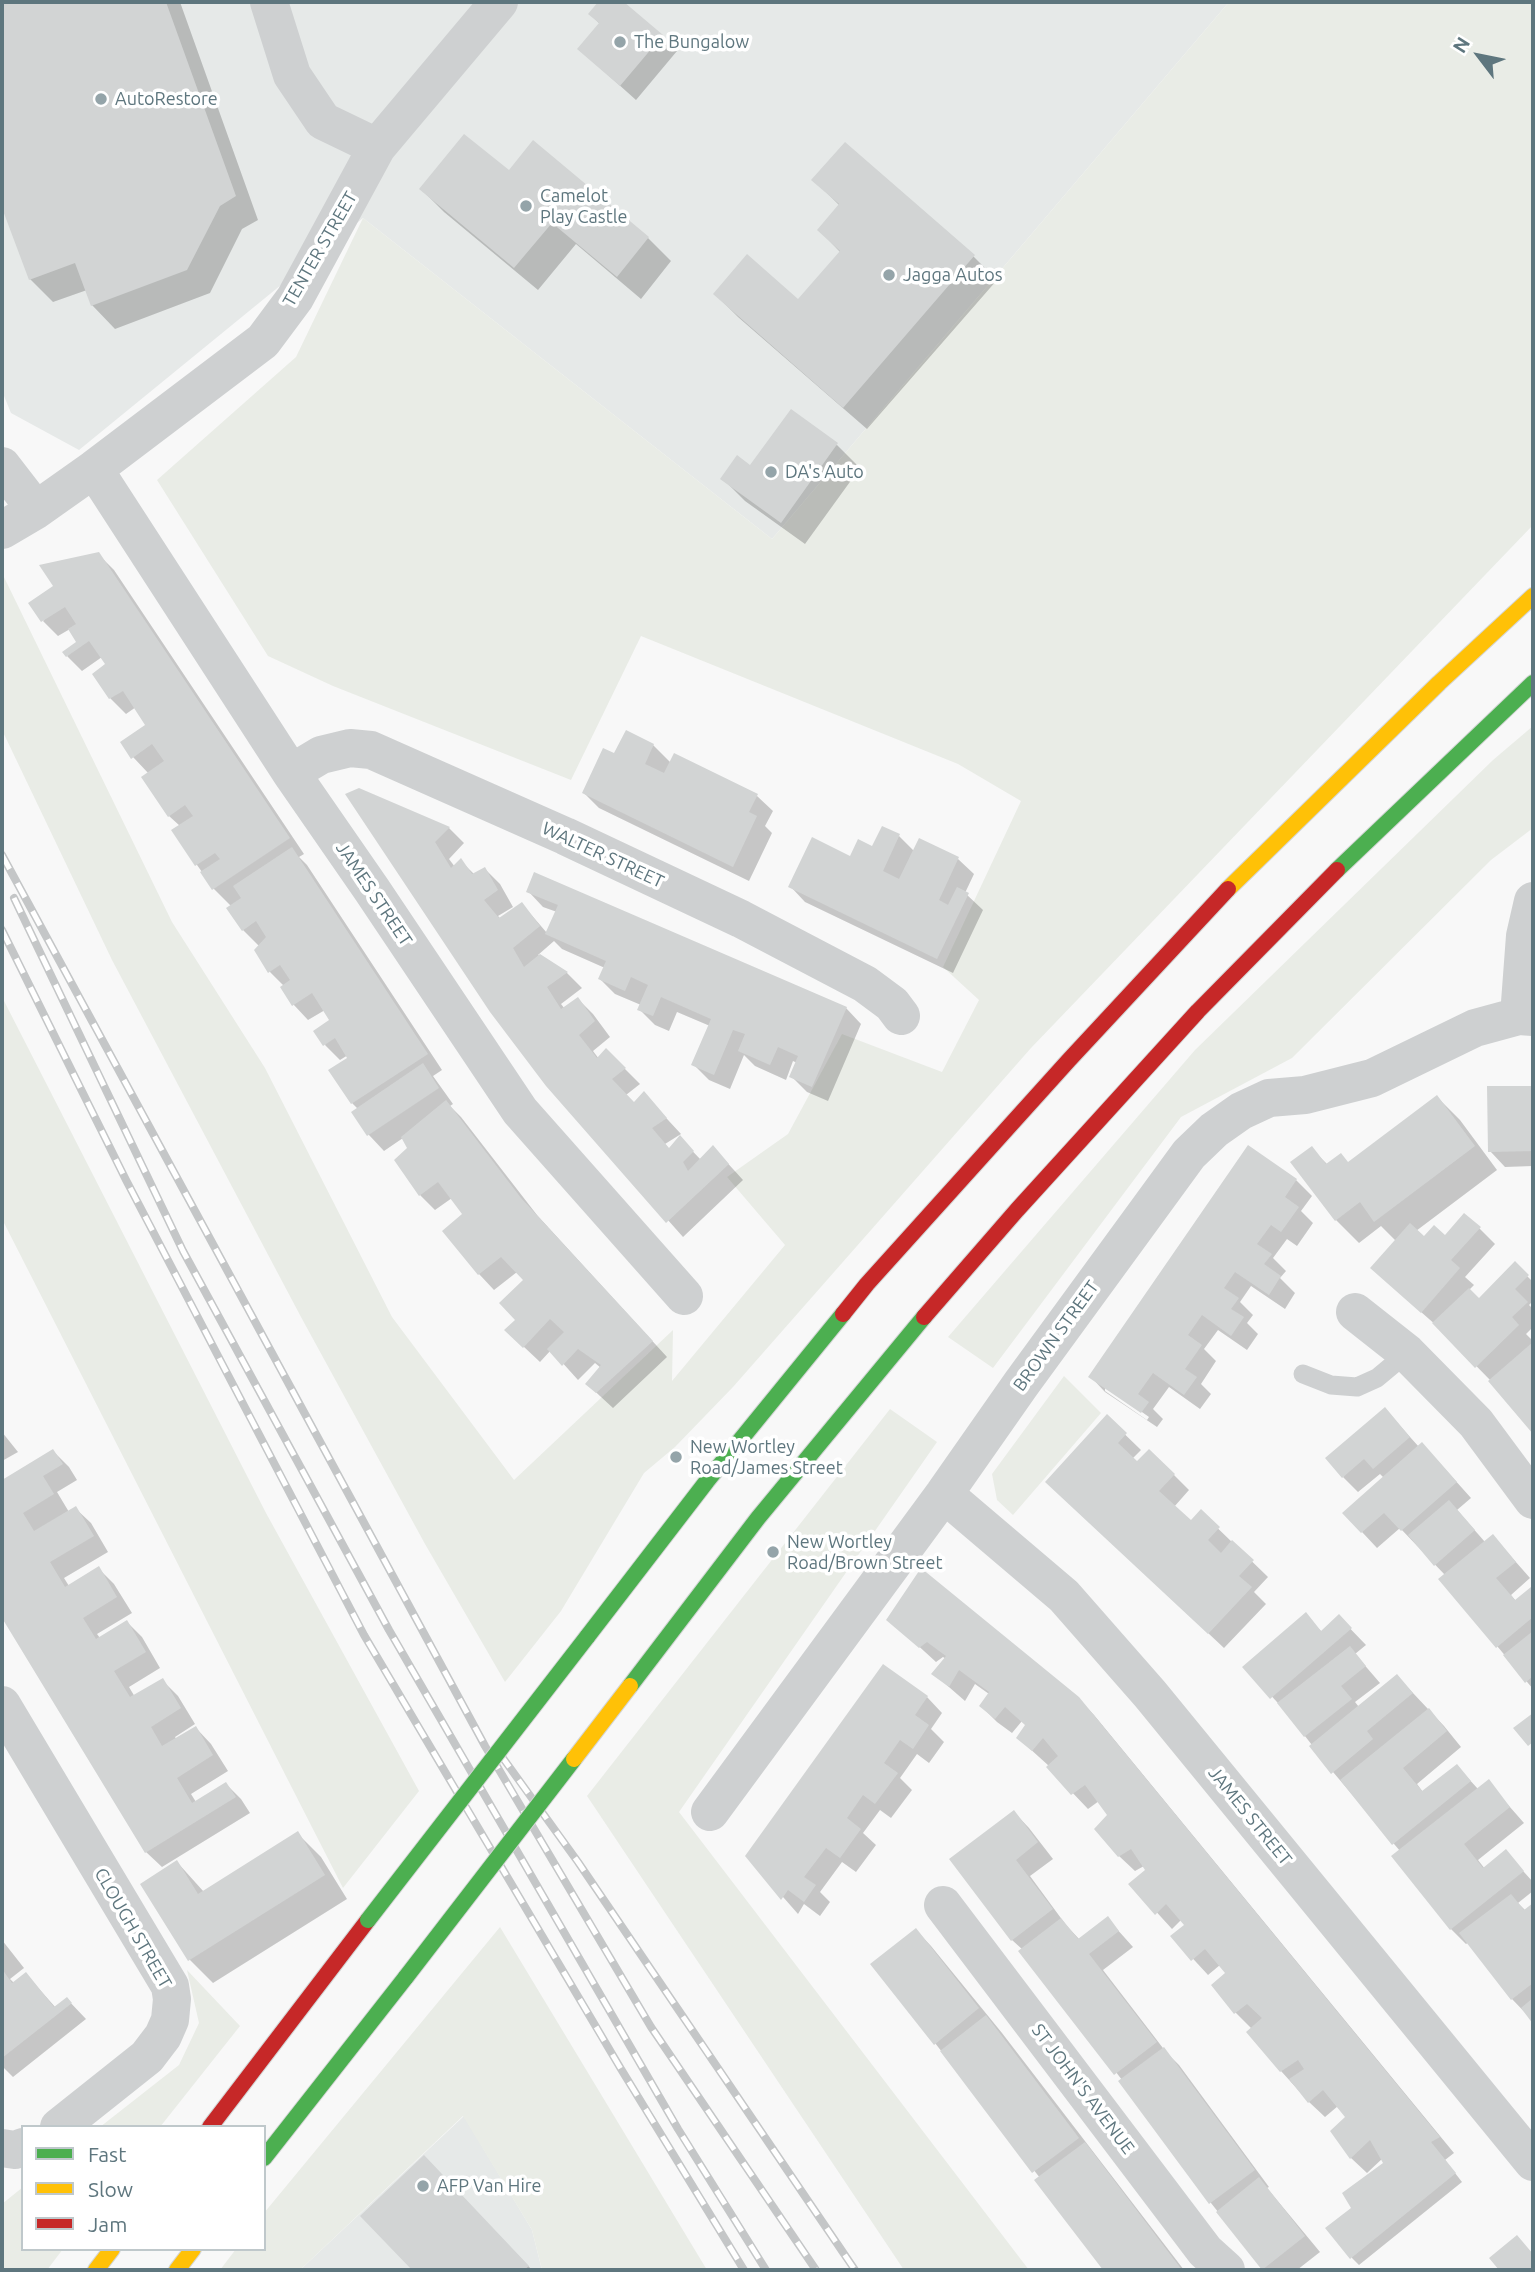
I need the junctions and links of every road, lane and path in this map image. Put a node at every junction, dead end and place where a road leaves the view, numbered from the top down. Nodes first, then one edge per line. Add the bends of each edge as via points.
1 (269, 2) edge
2 (499, 2) edge
3 (377, 147) junction
4 (2, 466) edge
5 (94, 469) junction
6 (36, 510) junction
7 (2, 530) edge
8 (1533, 596) edge
9 (1533, 683) edge
10 (291, 773) junction
11 (1533, 901) edge
12 (901, 1016) dead end
13 (1526, 1017) edge
14 (684, 1296) dead end
15 (1355, 1312) dead end
16 (1407, 1353) junction
17 (1303, 1374) dead end
18 (944, 1494) junction
19 (1533, 1500) edge
20 (2, 1705) edge
21 (710, 1812) dead end
22 (943, 1905) dead end
23 (61, 2125) edge
24 (212, 2125) edge
25 (2, 2148) edge
26 (21, 2148) edge
27 (266, 2155) edge
28 (1533, 2161) edge
29 (110, 2251) edge
30 (191, 2251) edge
31 (96, 2270) edge
32 (177, 2270) edge
33 (1226, 2270) edge

1 - 3 street via 292,75 323,121
2 - 3 street, TENTER STREET
3 - 5 street, TENTER STREET via 295,298 263,341
4 - 6 street
5 - 6 street, TENTER STREET
5 - 10 street, JAMES STREET
6 - 7 street, TENTER STREET
8 - 24 main road, bridge via 1239,877 867,1284 587,1637
9 - 27 main road, bridge via 1361,845 1198,1011 885,1362 758,1518
10 - 12 street, WALTER STREET via 321,755 350,748 371,750 741,919 865,984
10 - 14 street, JAMES STREET via 520,1111
11 - 13 street via 1525,936
13 - 18 street, BROWN STREET via 1475,1028 1372,1078 1305,1095 1269,1098 1214,1130 1189,1154
15 - 16 street
16 - 17 lane via 1377,1378 1357,1387 1331,1385
16 - 19 street via 1476,1423
18 - 21 street, BROWN STREET
18 - 28 street, JAMES STREET via 1064,1596 1150,1694
20 - 23 street, CLOUGH STREET via 170,1986 172,1999 170,2020 147,2057
22 - 33 street, ST JOHN'S AVENUE via 1205,2250
25 - 26 street
29 - 31 main road
30 - 32 main road

